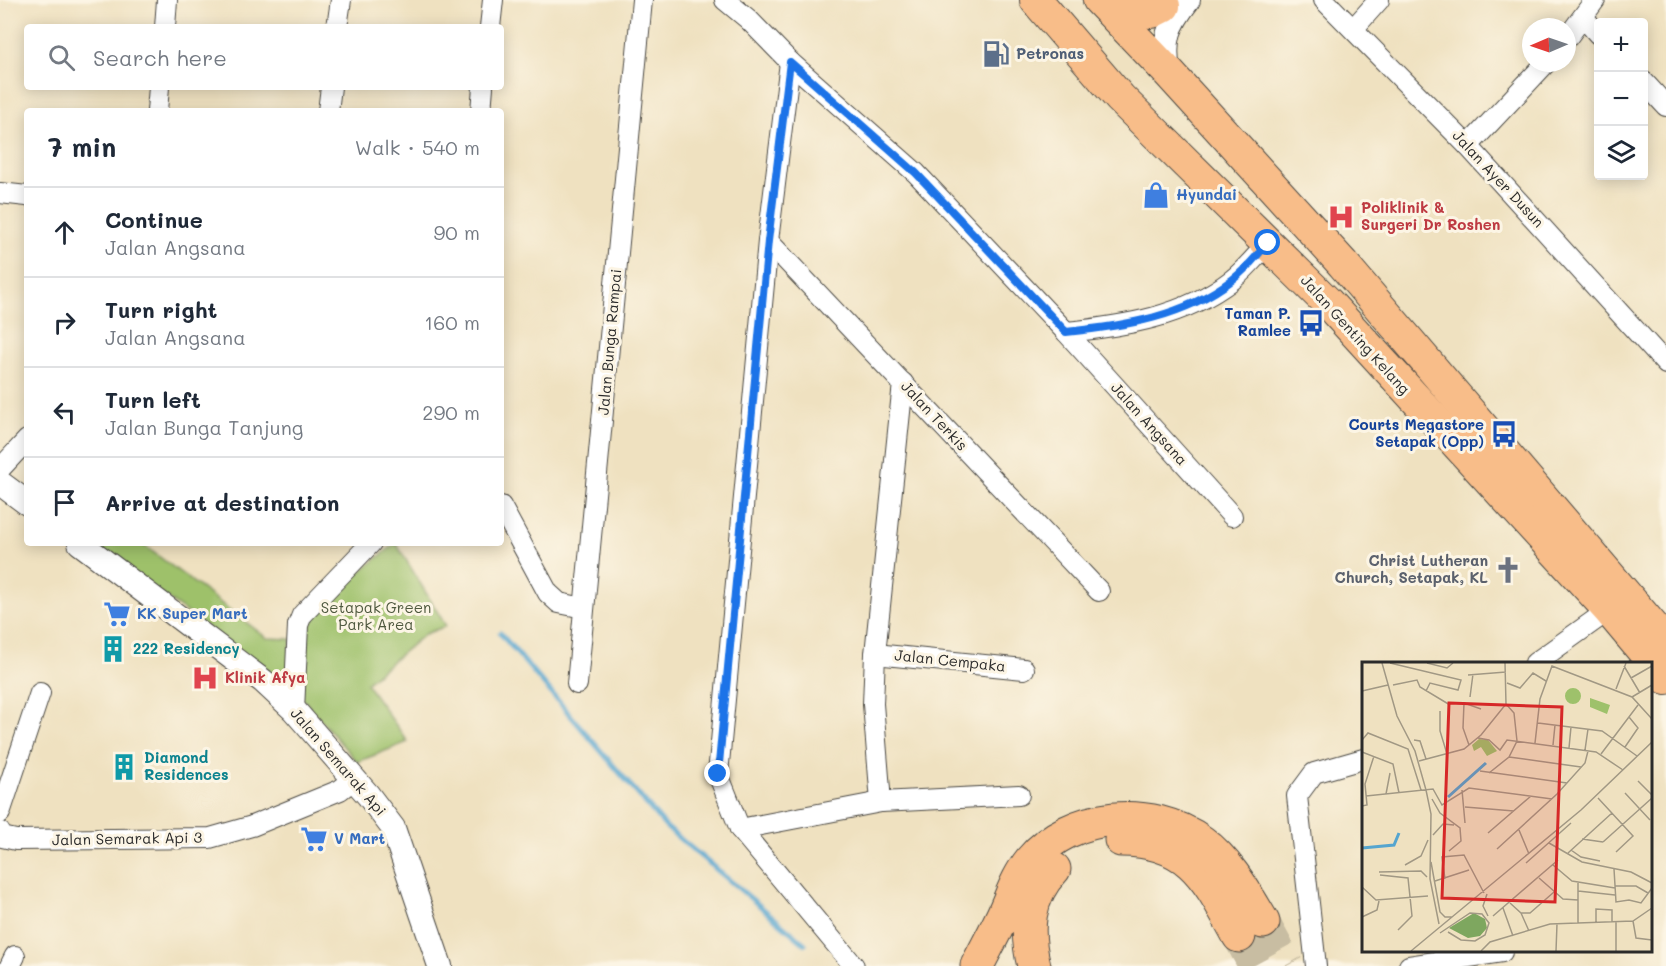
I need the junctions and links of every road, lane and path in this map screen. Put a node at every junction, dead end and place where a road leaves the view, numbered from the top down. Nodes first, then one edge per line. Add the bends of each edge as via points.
1 (167, 0) edge
2 (341, 0) edge
3 (493, 0) edge
4 (642, 0) edge
5 (725, 0) edge
6 (1036, 0) edge
7 (1324, 0) edge
8 (1379, 0) edge
9 (1595, 0) edge
10 (1174, 2) edge
11 (1104, 5) edge
12 (1584, 18) junction
13 (165, 24) edge
14 (338, 24) edge
15 (490, 24) edge
16 (1576, 27) edge
17 (1354, 28) junction
18 (1594, 29) edge
19 (1144, 45) junction
20 (790, 62) junction
21 (1168, 72) junction
22 (1538, 72) edge
23 (1648, 86) edge
24 (159, 90) edge
25 (331, 90) edge
26 (483, 90) edge
27 (1666, 105) edge
28 (157, 108) edge
29 (328, 108) edge
30 (481, 108) edge
31 (1468, 146) junction
32 (0, 193) edge
33 (24, 196) edge
34 (768, 241) junction
35 (1277, 251) junction
36 (1066, 332) junction
37 (1666, 364) edge
38 (903, 383) junction
39 (24, 443) edge
40 (0, 469) edge
41 (0, 483) edge
42 (24, 501) edge
43 (504, 512) edge
44 (1232, 516) dead end
45 (84, 546) edge
46 (368, 546) edge
47 (1099, 591) dead end
48 (1614, 598) junction
49 (1666, 607) edge
50 (584, 608) junction
51 (1666, 642) edge
52 (875, 654) junction
53 (1536, 662) edge
54 (1024, 669) dead end
55 (1666, 678) edge
56 (577, 684) dead end
57 (40, 693) dead end
58 (294, 710) junction
59 (1362, 759) edge
60 (353, 780) junction
61 (1019, 795) dead end
62 (880, 802) junction
63 (0, 813) edge
64 (740, 829) junction
65 (0, 832) edge
66 (1503, 956) edge
67 (440, 966) edge
68 (854, 966) edge
69 (977, 966) edge
70 (1034, 966) edge
71 (1316, 966) edge
72 (1408, 966) edge

1 - 13 street
2 - 14 street
3 - 15 street
4 - 50 street, Jalan Bunga Rampai
5 - 20 street, Jalan Angsana
6 - 35 main road, Jalan Genting Kelang via 1120,98
7 - 17 street, Jalan Ayer Dusun
8 - 17 street
9 - 12 street
10 - 11 main road via 1152,12
10 - 19 street
10 - 21 street via 1168,31
11 - 19 main road, Jalan Genting Kelang
12 - 16 street
12 - 18 street
17 - 31 street, Jalan Ayer Dusun
19 - 21 main road, Jalan Genting Kelang
19 - 35 main road via 1142,62 1153,86 1279,227
20 - 34 street
20 - 36 street, Jalan Angsana via 916,173
21 - 48 main road, Jalan Genting Kelang via 1343,264
22 - 31 street
23 - 27 street
24 - 28 street
25 - 29 street
26 - 30 street
31 - 37 street, Jalan Ayer Dusun
32 - 33 street
34 - 38 street, Jalan Terkis
34 - 64 street via 718,774
35 - 36 street via 1198,301 1148,321
35 - 48 main road, Jalan Genting Kelang
36 - 44 street, Jalan Angsana
38 - 47 street, Jalan Terkis
38 - 52 street
39 - 40 street
41 - 42 street
43 - 50 street via 548,593 559,603
45 - 58 street, Jalan Semarak Api via 263,681
46 - 58 street via 302,615 298,625
48 - 49 main road via 1638,590
48 - 51 main road, Jalan Genting Kelang
48 - 53 street
48 - 55 main road, Jalan Genting Kelang
50 - 56 street, Jalan Bunga Rampai
52 - 54 street, Jalan Cempaka
52 - 62 street via 873,704
57 - 63 street
58 - 60 street, Jalan Semarak Api
59 - 71 street via 1314,773 1297,796
60 - 65 street, Jalan Semarak Api 3 via 340,790 210,838 16,840 2,837
60 - 67 street, Jalan Semarak Api via 393,828
61 - 62 street
62 - 64 street
64 - 68 street
66 - 72 street
69 - 70 highway via 1020,876 1044,846 1066,832 1113,819 1137,818 1173,827 1201,842 1223,862 1251,929 1190,860 1136,840 1113,841 1076,851 1043,881 1029,919

